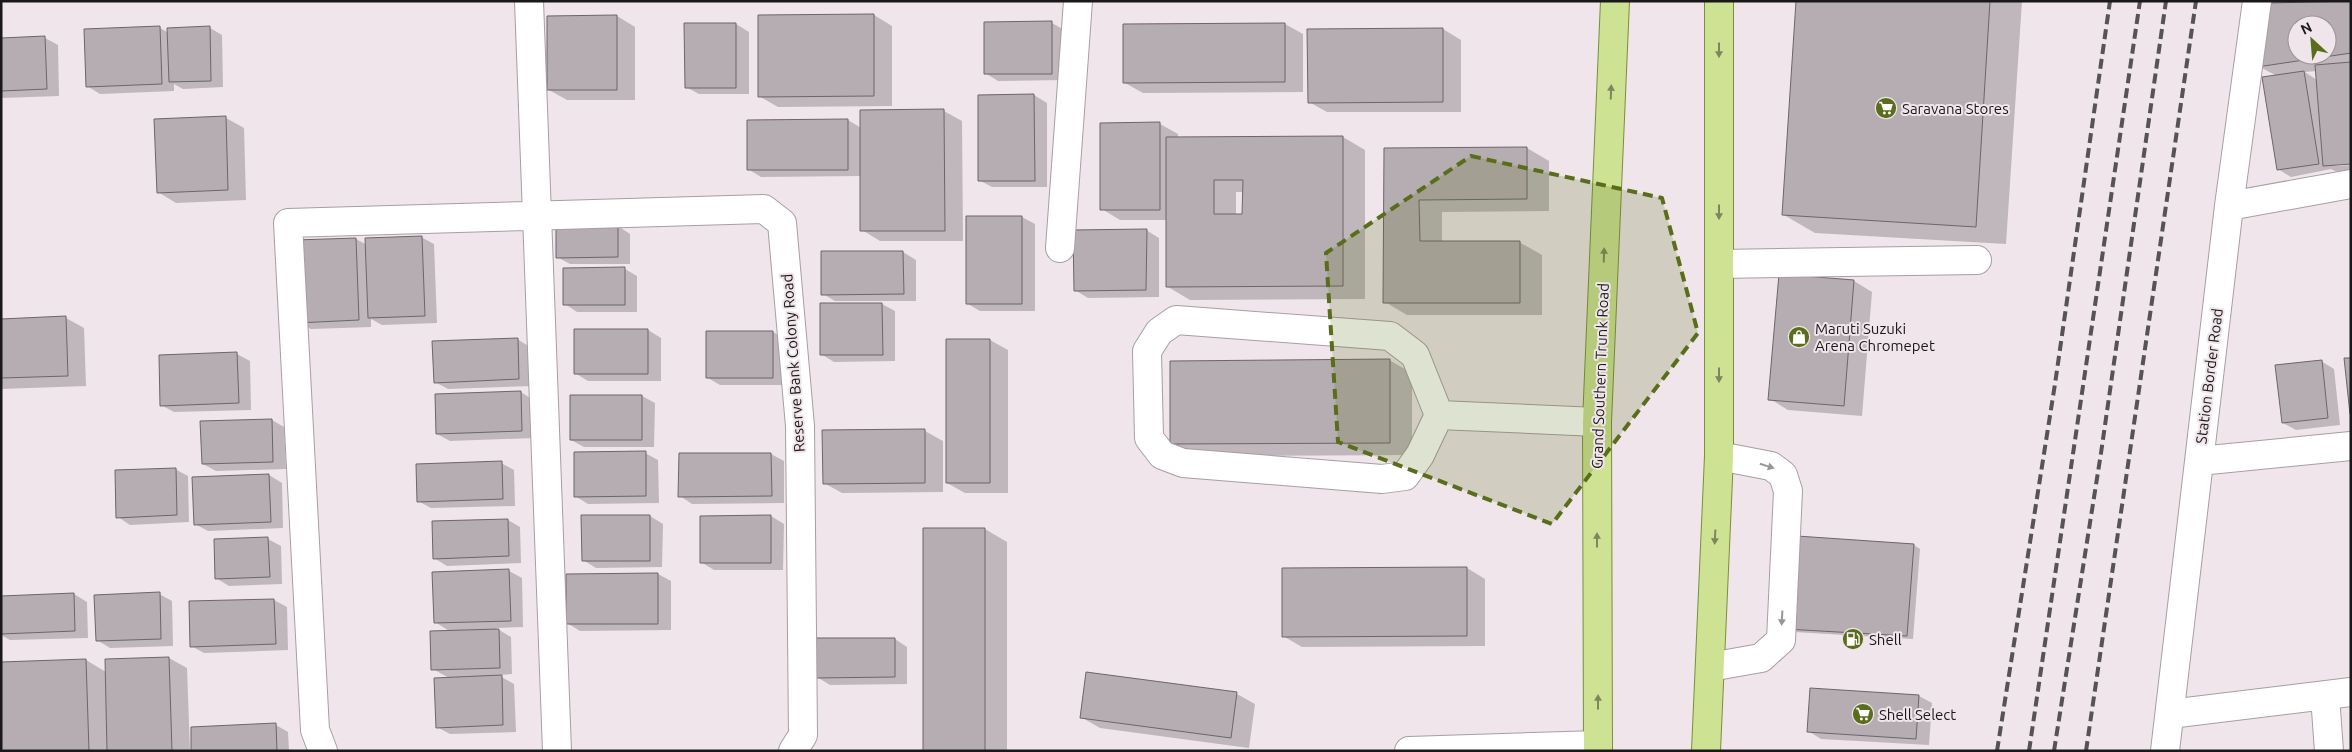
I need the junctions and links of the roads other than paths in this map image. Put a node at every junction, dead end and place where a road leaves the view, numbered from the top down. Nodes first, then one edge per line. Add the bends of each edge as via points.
1 (530, 1) edge
2 (1078, 1) edge
3 (1615, 1) edge
4 (1719, 1) edge
5 (2256, 1) edge
6 (2351, 184) edge
7 (2229, 206) junction
8 (538, 216) junction
9 (1060, 248) dead end
10 (1977, 260) dead end
11 (1719, 264) junction
12 (1439, 415) junction
13 (1597, 422) junction
14 (2351, 446) edge
15 (1719, 456) junction
16 (2199, 461) junction
17 (1710, 666) junction
18 (2338, 694) edge
19 (2170, 714) junction
20 (1598, 748) edge
21 (323, 751) edge
22 (557, 751) edge
23 (793, 751) edge
24 (1409, 751) edge
25 (1706, 751) edge
26 (2165, 751) edge
27 (2329, 751) edge

1 - 8 street
2 - 9 street
13 -> 3 main road, Grand Southern Trunk Road
4 -> 11 main road
5 - 7 street, Station Border Road
6 - 7 street
7 - 16 street, Station Border Road
8 - 21 street, Reserve Bank Colony Road via 288,224 315,730
8 - 22 street
8 - 23 street, Reserve Bank Colony Road via 764,209 782,223 800,426 803,735
10 - 11 street
11 -> 15 main road
12 - 12 street via 1415,354 1390,336 1176,320 1159,332 1147,350 1149,438 1162,455 1183,463 1382,479 1405,476 1420,455
12 - 13 street
20 -> 13 main road, Grand Southern Trunk Road
14 - 16 street
15 -> 17 main road
15 -> 17 street via 1771,466 1783,475 1788,491 1781,640 1761,658
16 - 19 street, Station Border Road
17 - 25 main road
18 - 19 street
18 - 27 street
19 - 26 street, Station Border Road
20 - 24 street

